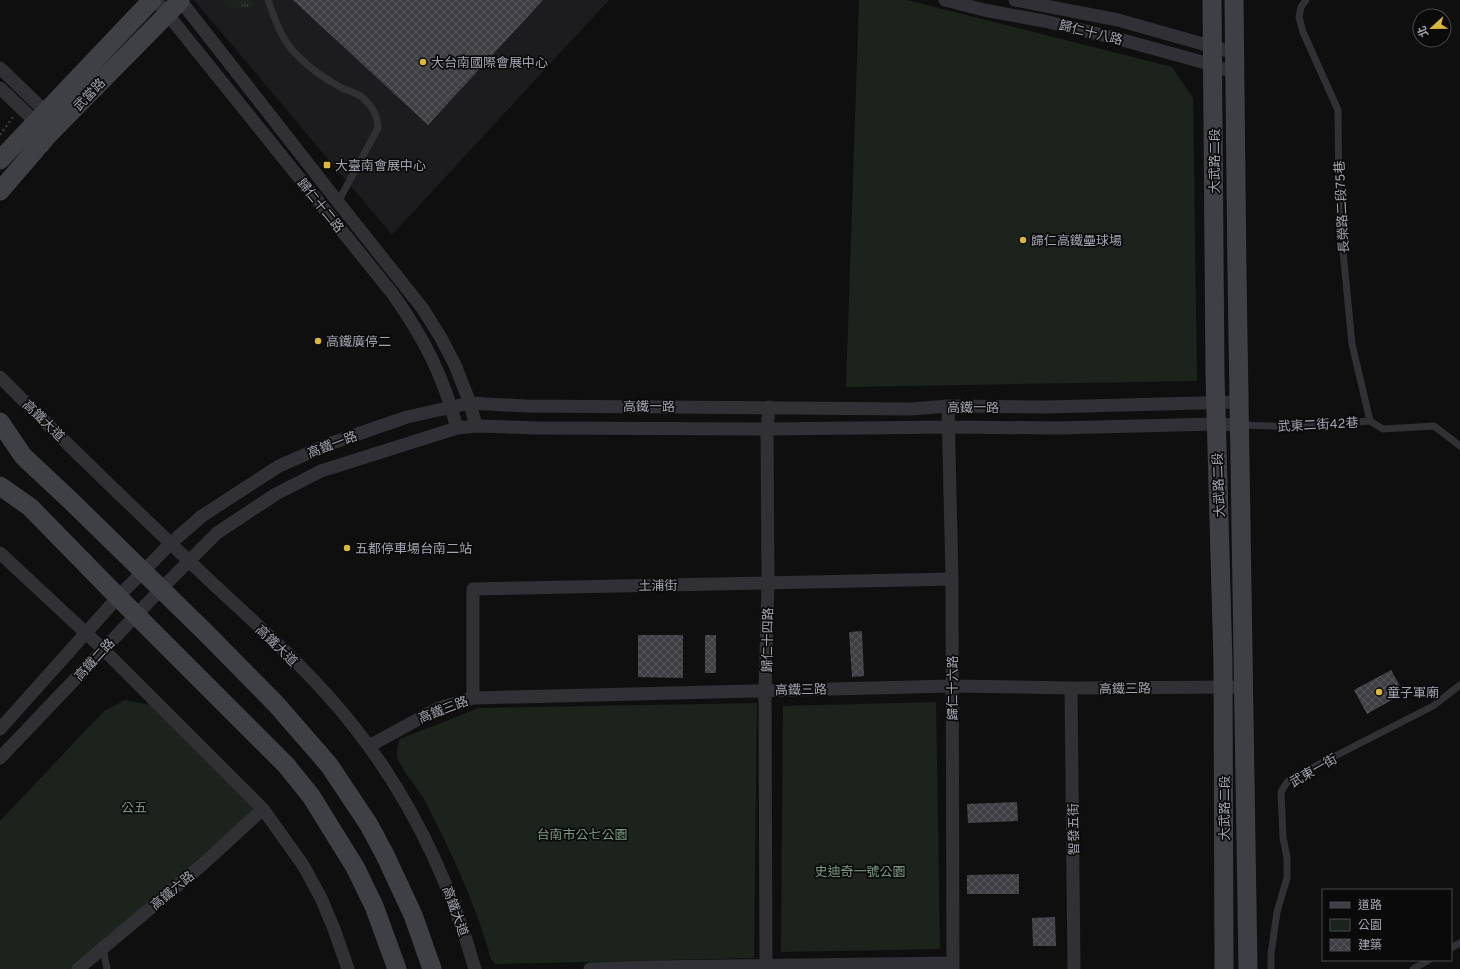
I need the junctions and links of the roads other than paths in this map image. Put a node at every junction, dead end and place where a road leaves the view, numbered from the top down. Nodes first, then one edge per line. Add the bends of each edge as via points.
1 (152, 0) edge
2 (268, 0) edge
3 (945, 0) edge
4 (1015, 0) edge
5 (1212, 0) edge
6 (1234, 0) edge
7 (1306, 0) edge
8 (171, 4) edge
9 (1235, 53) junction
10 (1213, 56) junction
11 (0, 68) edge
12 (1235, 72) junction
13 (0, 88) edge
14 (40, 116) junction
15 (54, 129) junction
16 (0, 160) edge
17 (0, 191) edge
18 (338, 202) junction
19 (0, 377) edge
20 (1216, 402) junction
21 (1239, 402) junction
22 (470, 403) junction
23 (948, 406) junction
24 (451, 407) junction
25 (769, 407) junction
26 (1370, 421) junction
27 (0, 422) edge
28 (1216, 424) junction
29 (476, 426) junction
30 (1239, 426) junction
31 (948, 427) junction
32 (457, 428) junction
33 (768, 429) junction
34 (0, 445) edge
35 (1460, 446) edge
36 (23, 456) junction
37 (0, 486) edge
38 (171, 543) junction
39 (0, 553) edge
40 (189, 561) junction
41 (143, 572) junction
42 (952, 579) junction
43 (768, 583) junction
44 (161, 589) junction
45 (118, 597) junction
46 (136, 614) junction
47 (87, 633) junction
48 (103, 649) junction
49 (1460, 685) edge
50 (952, 686) junction
51 (1223, 687) junction
52 (1244, 687) junction
53 (1071, 688) junction
54 (765, 690) junction
55 (473, 698) junction
56 (0, 729) edge
57 (369, 746) junction
58 (0, 758) edge
59 (263, 809) junction
60 (103, 948) junction
61 (1427, 961) edge
62 (953, 966) edge
63 (766, 967) edge
64 (650, 968) edge
65 (78, 969) edge
66 (107, 969) edge
67 (348, 969) edge
68 (397, 969) edge
69 (432, 969) edge
70 (475, 969) edge
71 (590, 969) edge
72 (1074, 969) edge
73 (1224, 969) edge
74 (1248, 969) edge
75 (1271, 969) edge
76 (1413, 969) edge

1 - 14 street, 武當路
2 - 18 lane via 284,38 295,53 314,71 363,98 376,113 378,128
3 - 10 street, 歸仁十八路 via 1119,39
4 - 10 street, 歸仁十八路 via 1118,20
5 - 10 street, 大武路二段
6 - 9 street, 大武路二段
7 - 26 lane, 長榮路二段75巷 via 1299,17 1302,32 1338,110 1339,210 1352,344
8 - 15 street, 武當路
8 - 18 street, 歸仁十二路
8 - 24 street, 歸仁十二路 via 392,293 427,348
9 - 10 street, 歸仁十八路
9 - 12 street, 大武路二段
10 - 12 street, 歸仁十八路
10 - 20 street, 大武路二段
11 - 14 street
12 - 21 street, 大武路二段
13 - 14 street via 21,108
14 - 15 street
14 - 16 street, 武當路
15 - 17 street, 武當路
18 - 22 street, 歸仁十二路 via 423,309 455,365
19 - 38 street, 高鐵大道
20 - 21 street, 高鐵一路
20 - 23 street, 高鐵一路 via 1046,407
20 - 28 street, 大武路二段
21 - 30 street, 大武路二段
22 - 24 street, 高鐵一路
22 - 25 street, 高鐵一路 via 526,406
22 - 29 street, 歸仁十二路
23 - 25 street, 高鐵一路 via 911,409
23 - 31 street, 歸仁十六路
24 - 32 street, 歸仁十二路
24 - 38 street, 高鐵一路 via 400,420 329,444 279,466 202,516
25 - 33 street, 歸仁十四路
26 - 30 lane, 武東二街42巷 via 1301,427
26 - 35 lane, 武東二街42巷 via 1383,429 1434,426
27 - 36 street
28 - 30 street, 高鐵一路
28 - 31 street, 高鐵一路 via 1058,428
28 - 51 street, 大武路二段
29 - 32 street, 高鐵一路
29 - 33 street, 高鐵一路
30 - 52 street, 大武路二段
31 - 33 street, 高鐵一路
31 - 42 street, 歸仁十六路
32 - 40 street, 高鐵一路 via 321,471 247,512 217,533
33 - 43 street, 歸仁十四路
34 - 36 street
36 - 41 street
37 - 45 street via 30,506
38 - 40 street, 高鐵大道
38 - 41 street, 高鐵一路
39 - 47 street
40 - 44 street, 高鐵二路
40 - 57 street, 高鐵大道 via 304,670
41 - 44 street
41 - 45 street, 高鐵一路
42 - 43 street, 土浦街
42 - 50 street, 歸仁十六路
43 - 54 street, 歸仁十四路
43 - 55 street, 土浦街 via 473,589
44 - 46 street, 高鐵二路
44 - 69 street via 276,704 329,765 386,855 413,915
45 - 46 street
45 - 47 street, 高鐵二路
46 - 48 street, 高鐵二路
46 - 68 street via 286,765 311,796 355,867 374,906
47 - 48 street
47 - 56 street, 高鐵二路
48 - 58 street, 高鐵二路
48 - 59 street
49 - 75 lane, 武東一街 via 1433,706 1287,782 1281,792 1287,878 1277,912
50 - 53 street, 高鐵三路
50 - 54 street, 高鐵三路
50 - 62 street, 歸仁十六路
51 - 52 street, 高鐵三路
51 - 53 street, 高鐵三路
51 - 73 street, 大武路二段
52 - 74 street, 大武路二段
53 - 72 street, 智發五街
54 - 55 street, 高鐵三路
54 - 63 street, 歸仁十四路
55 - 57 street, 高鐵三路 via 439,708
57 - 70 street, 高鐵大道 via 414,818 435,859
59 - 60 street, 高鐵六路 via 202,865
59 - 67 street via 303,865 317,891
60 - 65 street, 高鐵六路
60 - 66 lane
61 - 76 lane
62 - 63 street
63 - 64 street
64 - 71 street

